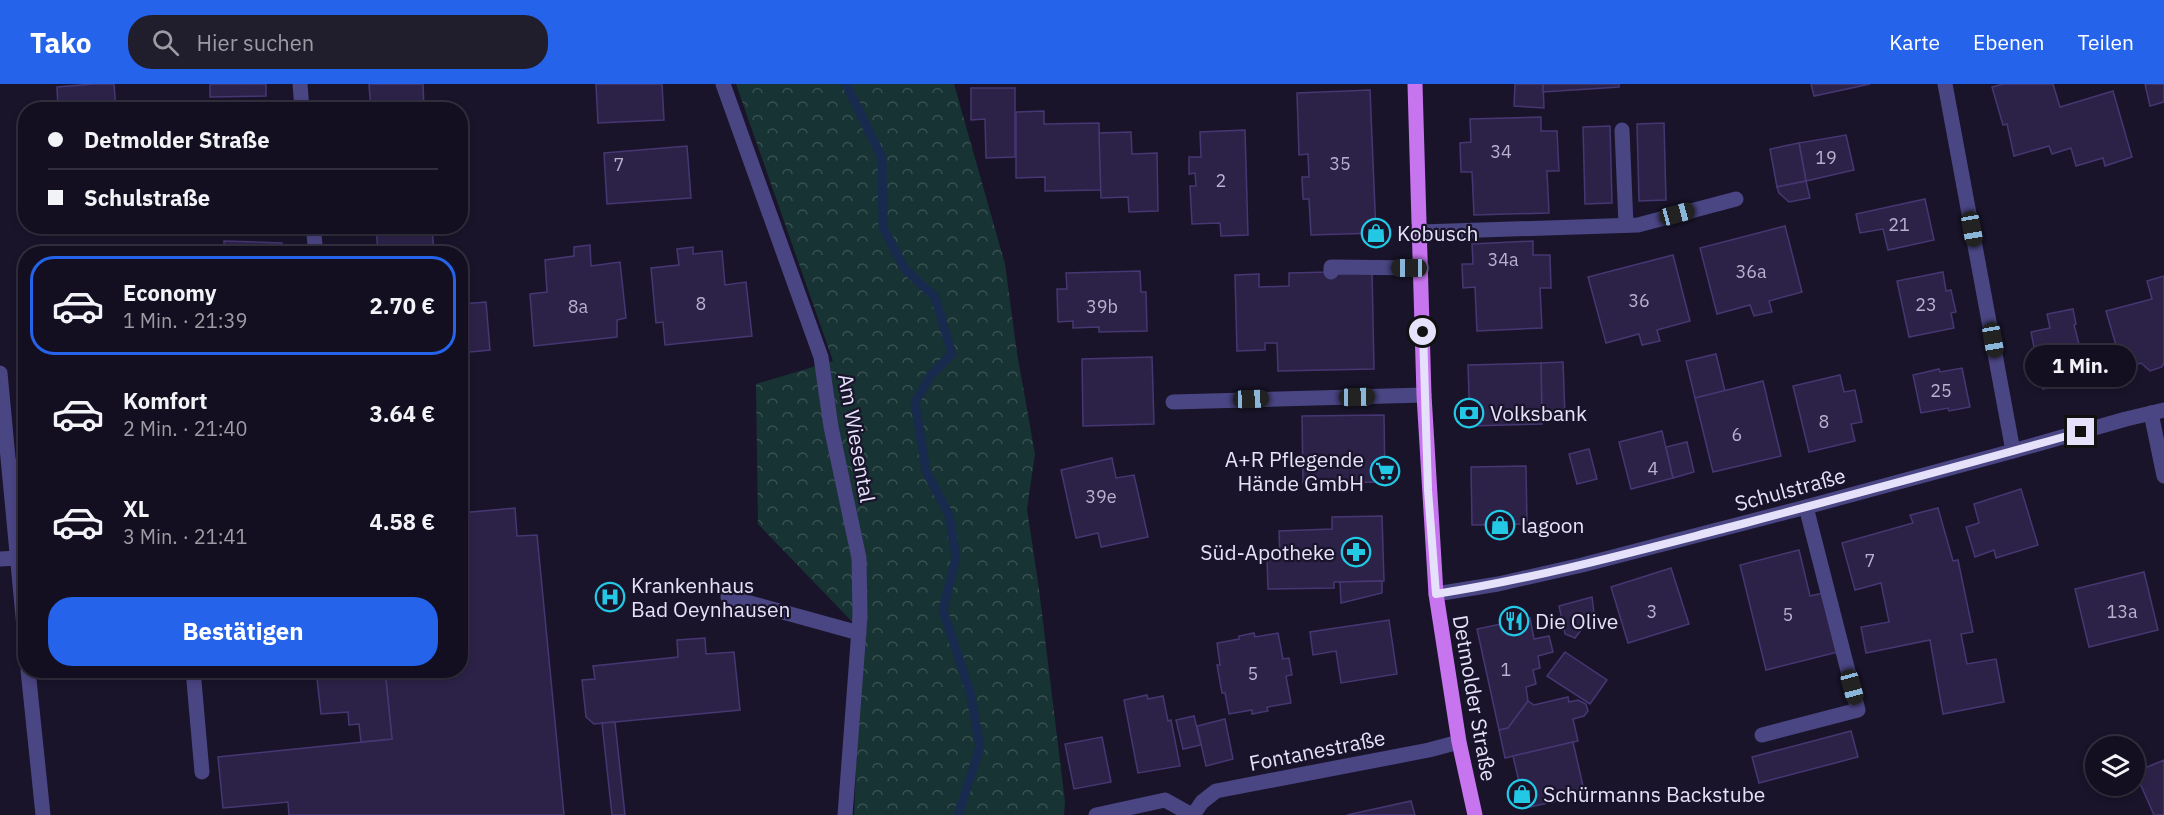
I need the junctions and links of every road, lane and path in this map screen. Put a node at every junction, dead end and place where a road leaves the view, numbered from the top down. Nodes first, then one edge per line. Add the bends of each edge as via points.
1 (300, 84) edge
2 (723, 84) edge
3 (1414, 84) edge
4 (1945, 84) edge
5 (301, 102) edge
6 (1622, 130) dead end
7 (1736, 199) dead end
8 (1626, 225) junction
9 (1420, 232) junction
10 (1422, 268) junction
11 (1331, 272) dead end
12 (0, 372) edge
13 (1424, 395) junction
14 (1173, 402) dead end
15 (2158, 412) edge
16 (4, 444) edge
17 (2013, 452) junction
18 (18, 466) edge
19 (10, 467) junction
20 (2164, 476) edge
21 (1806, 507) junction
22 (18, 558) joint
23 (0, 559) edge
24 (1436, 594) junction
25 (728, 597) dead end
26 (859, 633) junction
27 (29, 678) edge
28 (194, 678) edge
29 (1762, 735) dead end
30 (1459, 742) junction
31 (202, 772) dead end
32 (43, 815) edge
33 (845, 815) edge
34 (1095, 815) edge
35 (1192, 815) edge
36 (1475, 815) edge

1 - 5 street
2 - 26 street, Am Wiesental via 821,357 831,427 859,558
3 - 9 main road, Detmolder Straße
4 - 17 street
6 - 8 street
7 - 8 street
8 - 9 street
9 - 10 main road, Detmolder Straße
10 - 11 street via 1331,267
10 - 13 main road, Detmolder Straße
12 - 16 street
13 - 14 street
13 - 24 main road, Detmolder Straße
15 - 17 street, Schulstraße
15 - 20 street, Schulstraße
16 - 19 street
17 - 21 street, Schulstraße
18 - 19 street
19 - 22 street
21 - 24 street, Schulstraße via 1582,565
21 - 29 street via 1858,710
22 - 23 street
24 - 30 main road, Detmolder Straße
25 - 26 street
26 - 33 street, Am Wiesental
27 - 32 street
28 - 31 street
30 - 35 street, Fontanestraße via 1216,791
30 - 36 main road, Detmolder Straße
34 - 35 street, Fontanestraße via 1165,800

